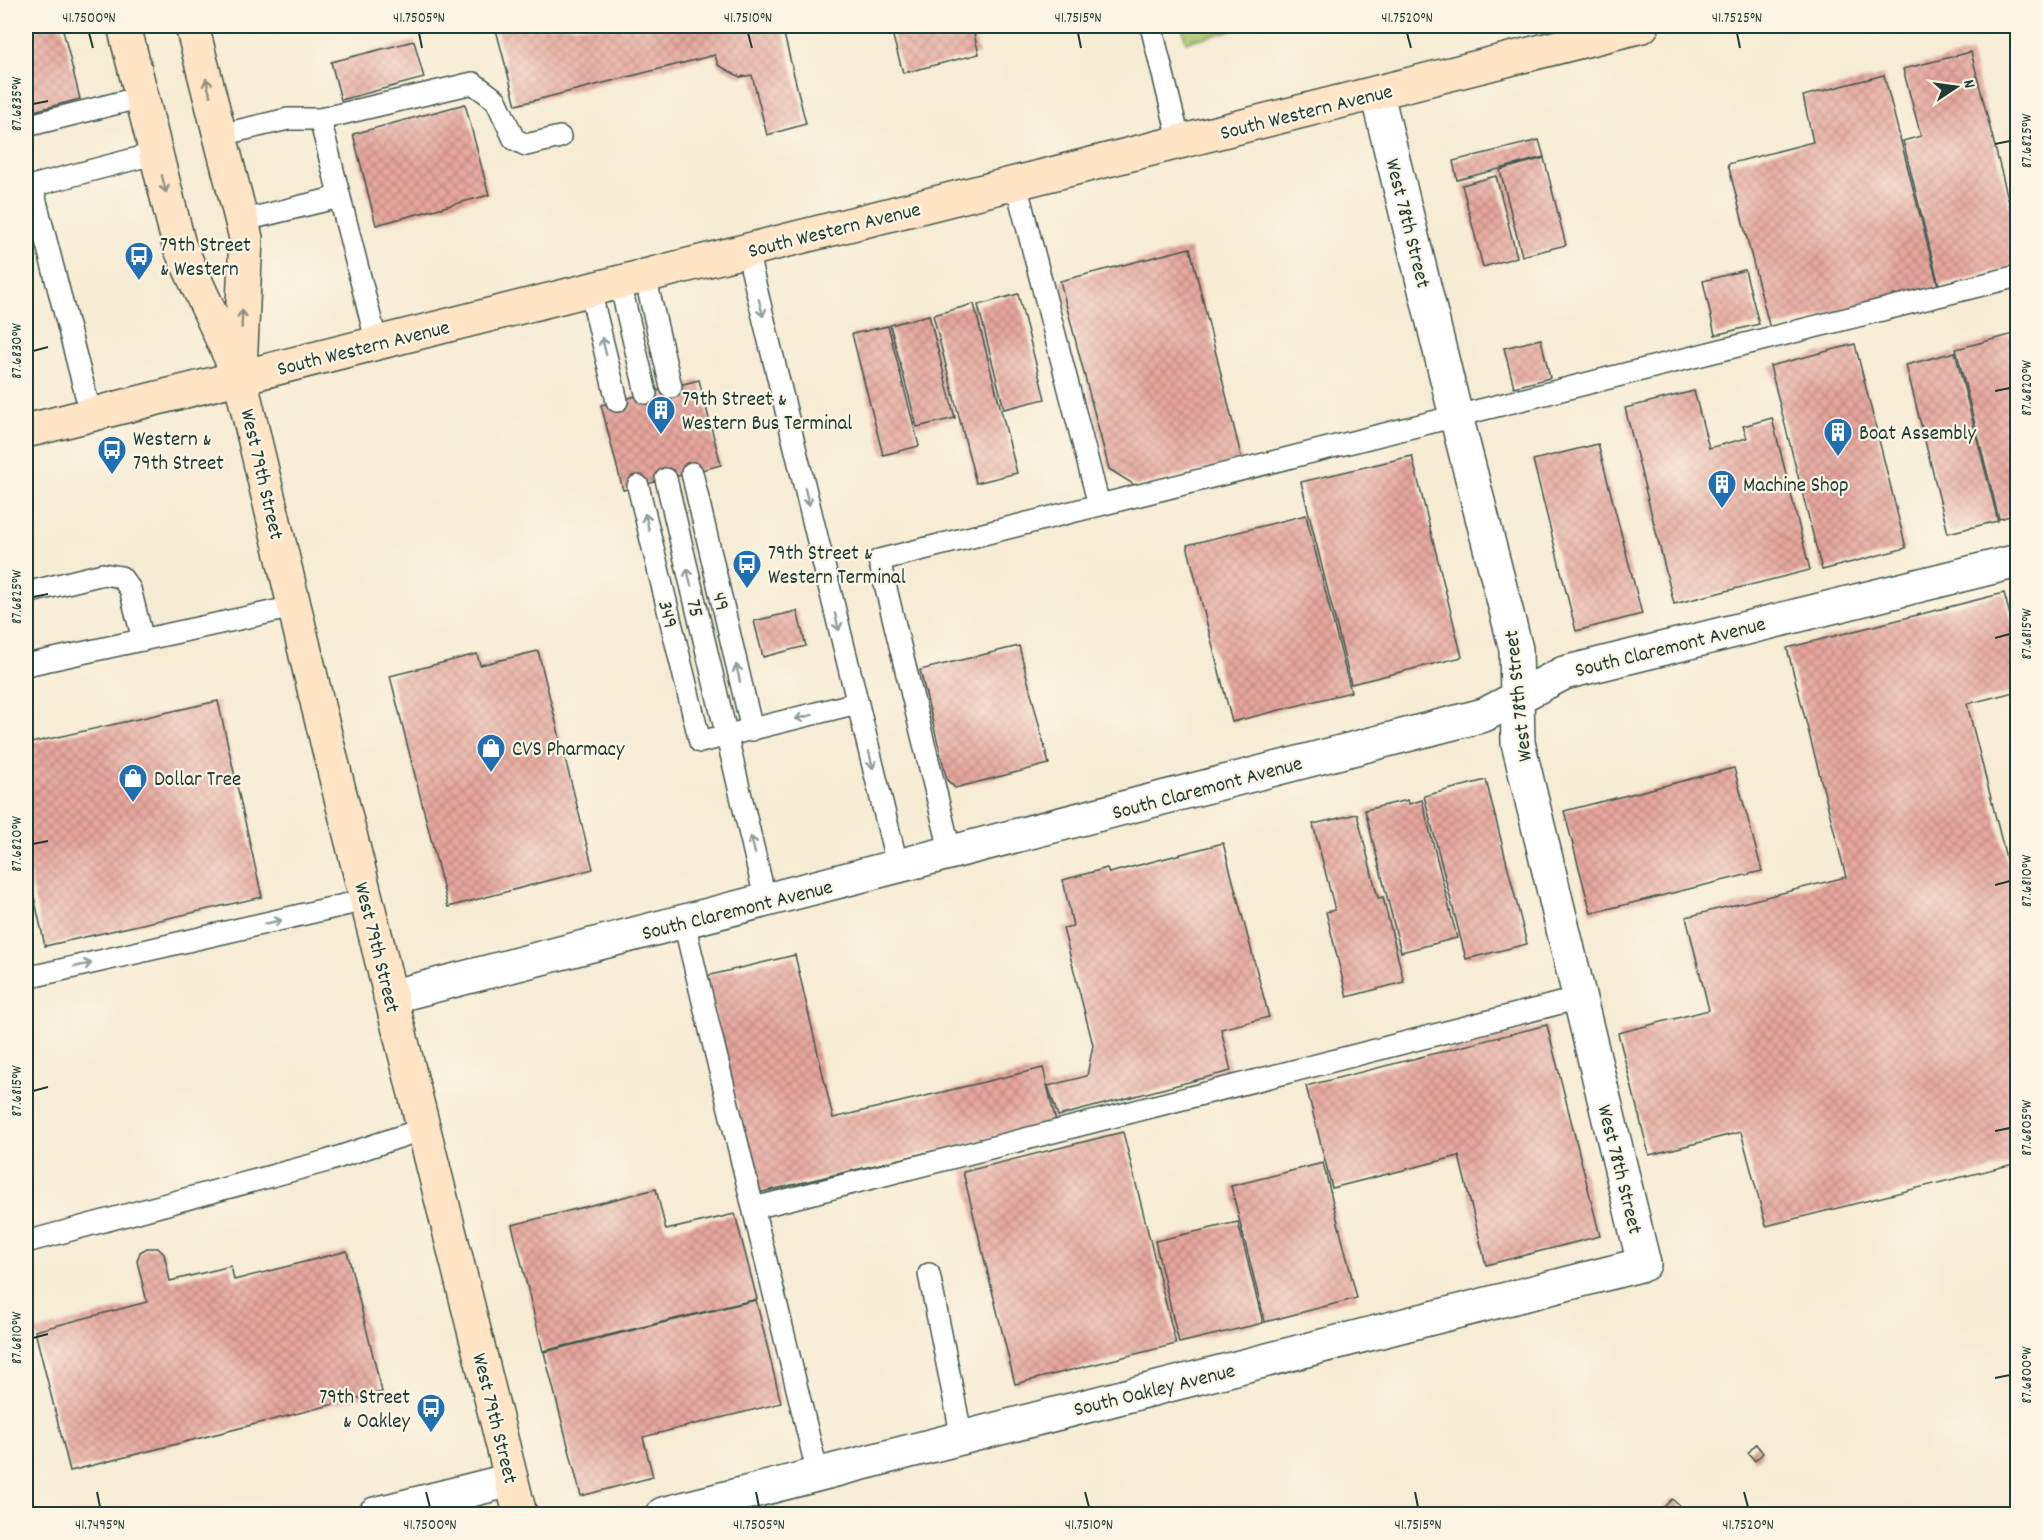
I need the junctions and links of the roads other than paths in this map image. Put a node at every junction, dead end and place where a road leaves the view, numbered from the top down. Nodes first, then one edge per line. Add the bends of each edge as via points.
1 (124, 26) edge
2 (192, 26) edge
3 (1150, 26) edge
4 (1642, 26) edge
5 (1377, 94) junction
6 (142, 97) junction
7 (320, 119) junction
8 (26, 126) edge
9 (220, 135) junction
10 (560, 137) dead end
11 (1180, 143) junction
12 (157, 153) junction
13 (29, 180) edge
14 (1016, 184) junction
15 (339, 197) junction
16 (242, 221) junction
17 (747, 251) junction
18 (2018, 276) edge
19 (618, 283) junction
20 (377, 344) junction
21 (240, 378) junction
22 (671, 387) dead end
23 (646, 393) dead end
24 (617, 401) dead end
25 (91, 415) junction
26 (1455, 416) junction
27 (26, 431) edge
28 (692, 473) dead end
29 (666, 479) dead end
30 (638, 486) dead end
31 (1099, 505) junction
32 (2018, 561) edge
33 (26, 593) edge
34 (294, 607) junction
35 (143, 640) junction
36 (26, 665) edge
37 (1518, 697) junction
38 (857, 703) junction
39 (752, 730) junction
40 (726, 736) junction
41 (951, 854) junction
42 (898, 868) junction
43 (366, 900) junction
44 (766, 902) junction
45 (684, 923) junction
46 (26, 978) edge
47 (390, 997) junction
48 (1580, 998) junction
49 (423, 1128) junction
50 (754, 1208) junction
51 (26, 1242) edge
52 (1644, 1264) joint
53 (929, 1274) dead end
54 (962, 1438) junction
55 (818, 1475) junction
56 (511, 1480) junction
57 (375, 1515) edge
58 (520, 1515) edge
59 (663, 1515) edge

1 - 6 main road, West 79th Street
9 -> 2 main road, West 79th Street
3 - 11 lane
4 - 5 main road, South Western Avenue
5 - 11 main road, South Western Avenue
5 - 26 street, West 78th Street
6 - 8 lane
6 - 12 main road, West 79th Street
7 - 9 lane via 288,119
7 - 10 lane via 473,83 496,100 514,139 526,145
7 - 15 lane
9 - 16 main road, West 79th Street
11 - 14 main road, South Western Avenue
12 - 13 lane
12 -> 21 main road, West 79th Street via 179,245
13 - 25 lane
14 - 17 main road, South Western Avenue
14 - 31 lane
15 - 16 lane
15 - 20 lane
21 -> 16 main road, West 79th Street via 246,238
17 - 19 main road, South Western Avenue
17 -> 38 lane
18 - 26 lane
19 - 20 main road, South Western Avenue
19 - 22 lane
19 - 23 lane
24 -> 19 lane
20 - 21 main road, South Western Avenue
21 - 25 main road, South Western Avenue
21 - 34 main road, West 79th Street
25 - 27 main road, South Western Avenue
26 - 31 lane
26 - 37 street, West 78th Street via 1516,649
39 -> 28 lane, 49
40 -> 29 lane, 75
40 -> 30 lane, 349 via 700,742
31 - 41 lane via 879,560
32 - 37 street, South Claremont Avenue via 1564,673
33 - 35 lane via 103,574 122,577 130,589
34 - 35 lane
34 - 43 main road, West 79th Street
35 - 36 lane
37 - 41 street, South Claremont Avenue via 1484,715
37 - 48 street, West 78th Street via 1518,743
38 -> 39 lane
38 -> 42 lane
39 - 40 lane
44 -> 40 lane, 75
41 - 42 street, South Claremont Avenue
42 - 44 street, South Claremont Avenue
46 -> 43 lane
43 - 47 main road, West 79th Street
44 - 45 street, South Claremont Avenue
45 - 47 street, South Claremont Avenue
45 - 50 lane
47 - 49 main road, West 79th Street
48 - 50 lane
48 - 52 street, West 78th Street
49 - 51 lane via 327,1161
49 - 56 main road, West 79th Street
50 - 55 lane
52 - 54 street, South Oakley Avenue
53 - 54 lane
54 - 55 street, South Oakley Avenue
55 - 59 street, South Oakley Avenue
56 - 57 street
56 - 58 main road, West 79th Street

